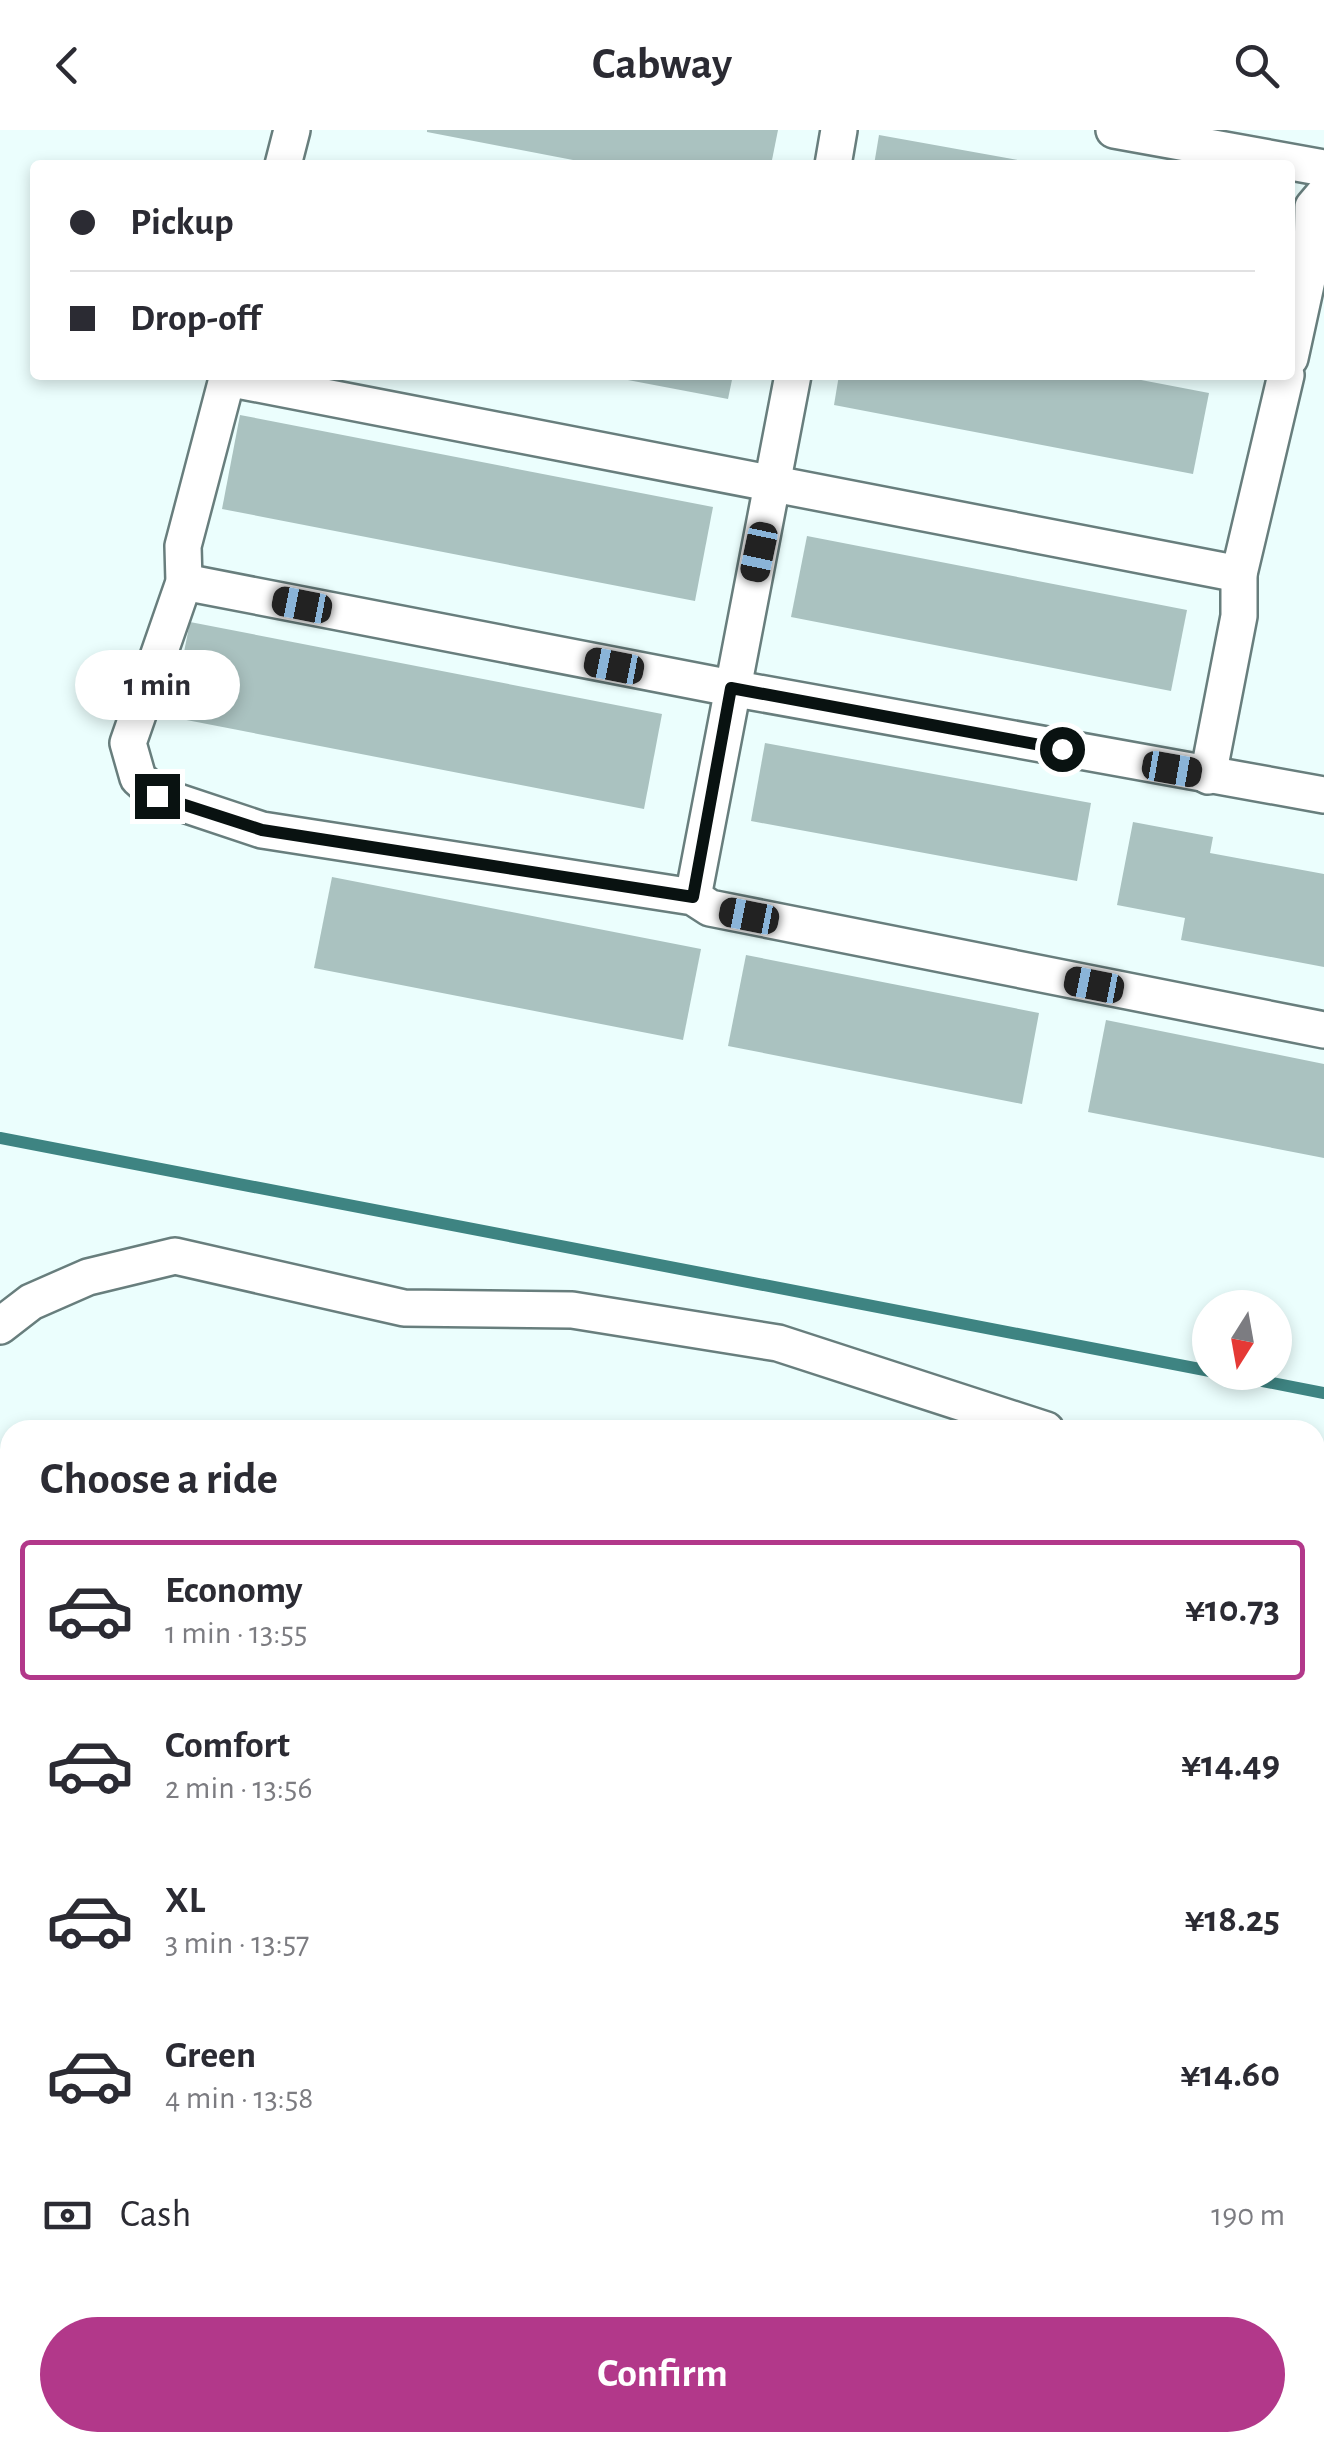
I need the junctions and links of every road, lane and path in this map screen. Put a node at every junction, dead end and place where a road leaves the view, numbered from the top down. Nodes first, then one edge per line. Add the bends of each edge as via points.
1 (292, 130) edge
2 (840, 130) edge
3 (1114, 130) edge
4 (284, 160) edge
5 (833, 160) edge
6 (1280, 160) edge
7 (1295, 163) edge
8 (1324, 168) edge
9 (1324, 194) edge
10 (1295, 329) edge
11 (227, 380) edge
12 (248, 380) edge
13 (792, 380) edge
14 (1283, 380) edge
15 (773, 484) junction
16 (1239, 574) junction
17 (184, 582) junction
18 (731, 688) junction
19 (1208, 776) junction
20 (1324, 795) edge
21 (693, 897) junction
22 (1324, 1030) edge
23 (0, 1326) edge
24 (1015, 1420) edge

1 - 4 street
2 - 5 street
3 - 6 street
7 - 8 street
9 - 10 street via 1313,208 1312,257
11 - 17 street via 183,546
12 - 15 street
13 - 15 street
14 - 16 street
15 - 16 street
15 - 18 street
16 - 19 street via 1240,616
17 - 18 street
17 - 21 street via 128,743 138,778 157,796 262,830
18 - 19 street
18 - 21 street
19 - 20 street
21 - 22 street via 710,908
23 - 24 street via 31,1302 88,1278 175,1256 404,1308 572,1310 778,1343

